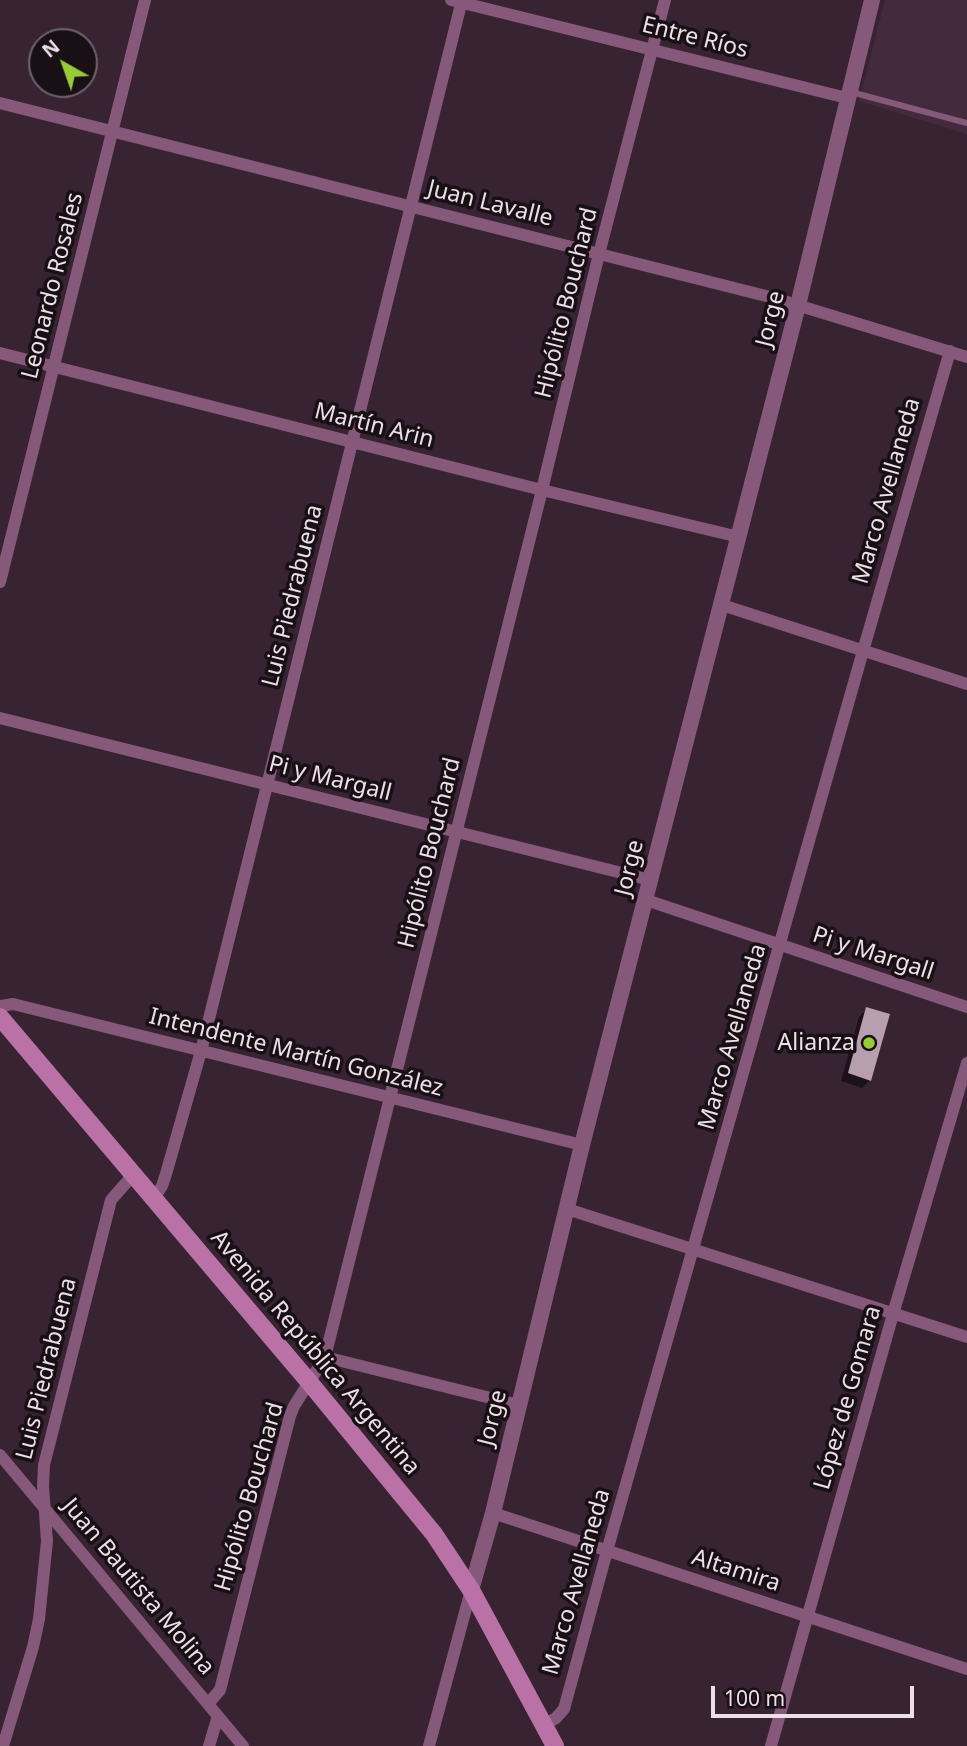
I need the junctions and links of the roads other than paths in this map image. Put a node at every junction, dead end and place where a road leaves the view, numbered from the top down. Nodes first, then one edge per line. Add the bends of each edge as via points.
1 (145, 0) edge
2 (665, 0) edge
3 (873, 0) edge
4 (458, 1) edge
5 (653, 49) junction
6 (848, 95) junction
7 (0, 103) edge
8 (967, 123) edge
9 (113, 131) junction
10 (411, 205) junction
11 (599, 254) junction
12 (798, 305) junction
13 (950, 351) junction
14 (0, 353) edge
15 (967, 357) edge
16 (55, 366) junction
17 (352, 442) junction
18 (542, 490) junction
19 (739, 537) junction
20 (0, 582) edge
21 (722, 605) junction
22 (863, 651) junction
23 (967, 684) edge
24 (0, 719) edge
25 (267, 785) junction
26 (457, 832) junction
27 (650, 880) junction
28 (646, 900) junction
29 (780, 946) junction
30 (0, 1006) edge
31 (967, 1007) edge
32 (0, 1017) edge
33 (201, 1051) junction
34 (967, 1063) edge
35 (390, 1098) junction
36 (582, 1145) junction
37 (133, 1175) junction
38 (154, 1198) junction
39 (567, 1209) junction
40 (694, 1250) junction
41 (893, 1314) junction
42 (967, 1338) edge
43 (325, 1357) junction
44 (310, 1382) junction
45 (519, 1405) junction
46 (0, 1455) edge
47 (44, 1508) junction
48 (493, 1513) junction
49 (607, 1551) junction
50 (471, 1590) junction
51 (808, 1617) junction
52 (967, 1669) edge
53 (208, 1704) junction
54 (218, 1716) junction
55 (544, 1725) junction
56 (3, 1746) edge
57 (209, 1746) edge
58 (243, 1746) edge
59 (429, 1746) edge
60 (555, 1746) edge
61 (771, 1746) edge

1 - 9 street, Leonardo Rosales
2 - 5 street, Hipólito Bouchard
3 - 6 street, Jorge
4 - 5 street, Entre Ríos
4 - 10 street, Luis Piedrabuena
5 - 6 street, Entre Ríos
5 - 11 street, Hipólito Bouchard
6 - 8 lane
6 - 12 street, Jorge
7 - 9 street, Juan Lavalle
9 - 10 street, Juan Lavalle
9 - 16 street, Leonardo Rosales
10 - 11 street, Juan Lavalle
10 - 17 street, Luis Piedrabuena
11 - 12 street, Juan Lavalle
11 - 18 street, Hipólito Bouchard
12 - 13 street, Juan Lavalle
12 - 19 street, Jorge
13 - 15 street, Juan Lavalle
13 - 22 street, Marco Avellaneda
14 - 16 street, Martín Arin
16 - 17 street, Martín Arin
16 - 20 street, Leonardo Rosales
17 - 18 street, Martín Arin
17 - 25 street, Luis Piedrabuena
18 - 19 street, Martín Arin
18 - 26 street, Hipólito Bouchard
19 - 21 street, Jorge
21 - 22 street
21 - 27 street, Jorge
22 - 23 street
22 - 29 street, Marco Avellaneda
24 - 25 street, Pi y Margall
25 - 26 street, Pi y Margall
25 - 33 street, Luis Piedrabuena
26 - 27 street, Pi y Margall
26 - 35 street, Hipólito Bouchard
27 - 28 street, Jorge
28 - 29 street, Pi y Margall
28 - 36 street, Jorge
29 - 31 street, Pi y Margall
29 - 40 street, Marco Avellaneda
30 - 33 street, Intendente Martín González via 13,1004
32 - 37 main road, Avenida República Argentina
33 - 35 street, Intendente Martín González
33 - 38 street, Luis Piedrabuena via 166,1174
34 - 41 street, López de Gomara
35 - 36 street, Intendente Martín González
35 - 43 street, Hipólito Bouchard
36 - 39 street, Jorge
37 - 38 main road, Avenida República Argentina
37 - 47 street, Luis Piedrabuena via 111,1200 44,1465
38 - 44 main road, Avenida República Argentina
39 - 40 street
39 - 45 street, Jorge
40 - 41 street
40 - 49 street, Marco Avellaneda
41 - 42 street
41 - 51 street, López de Gomara
43 - 44 street, Hipólito Bouchard
43 - 45 street
44 - 50 main road, Avenida República Argentina via 434,1534
44 - 53 street, Hipólito Bouchard via 290,1416 220,1690
45 - 48 street, Jorge
46 - 47 street, Juan Bautista Molina
47 - 53 street, Juan Bautista Molina
47 - 56 street, Luis Piedrabuena via 47,1541 38,1627
48 - 49 street, Altamira
48 - 50 street, Jorge
49 - 51 street, Altamira
49 - 55 street, Marco Avellaneda via 564,1709
50 - 55 main road, Avenida República Argentina
50 - 59 street, Jorge
51 - 52 street, Altamira
51 - 61 street, López de Gomara
53 - 54 street, Juan Bautista Molina
54 - 57 street
54 - 58 street, Juan Bautista Molina
55 - 60 main road, Avenida República Argentina

